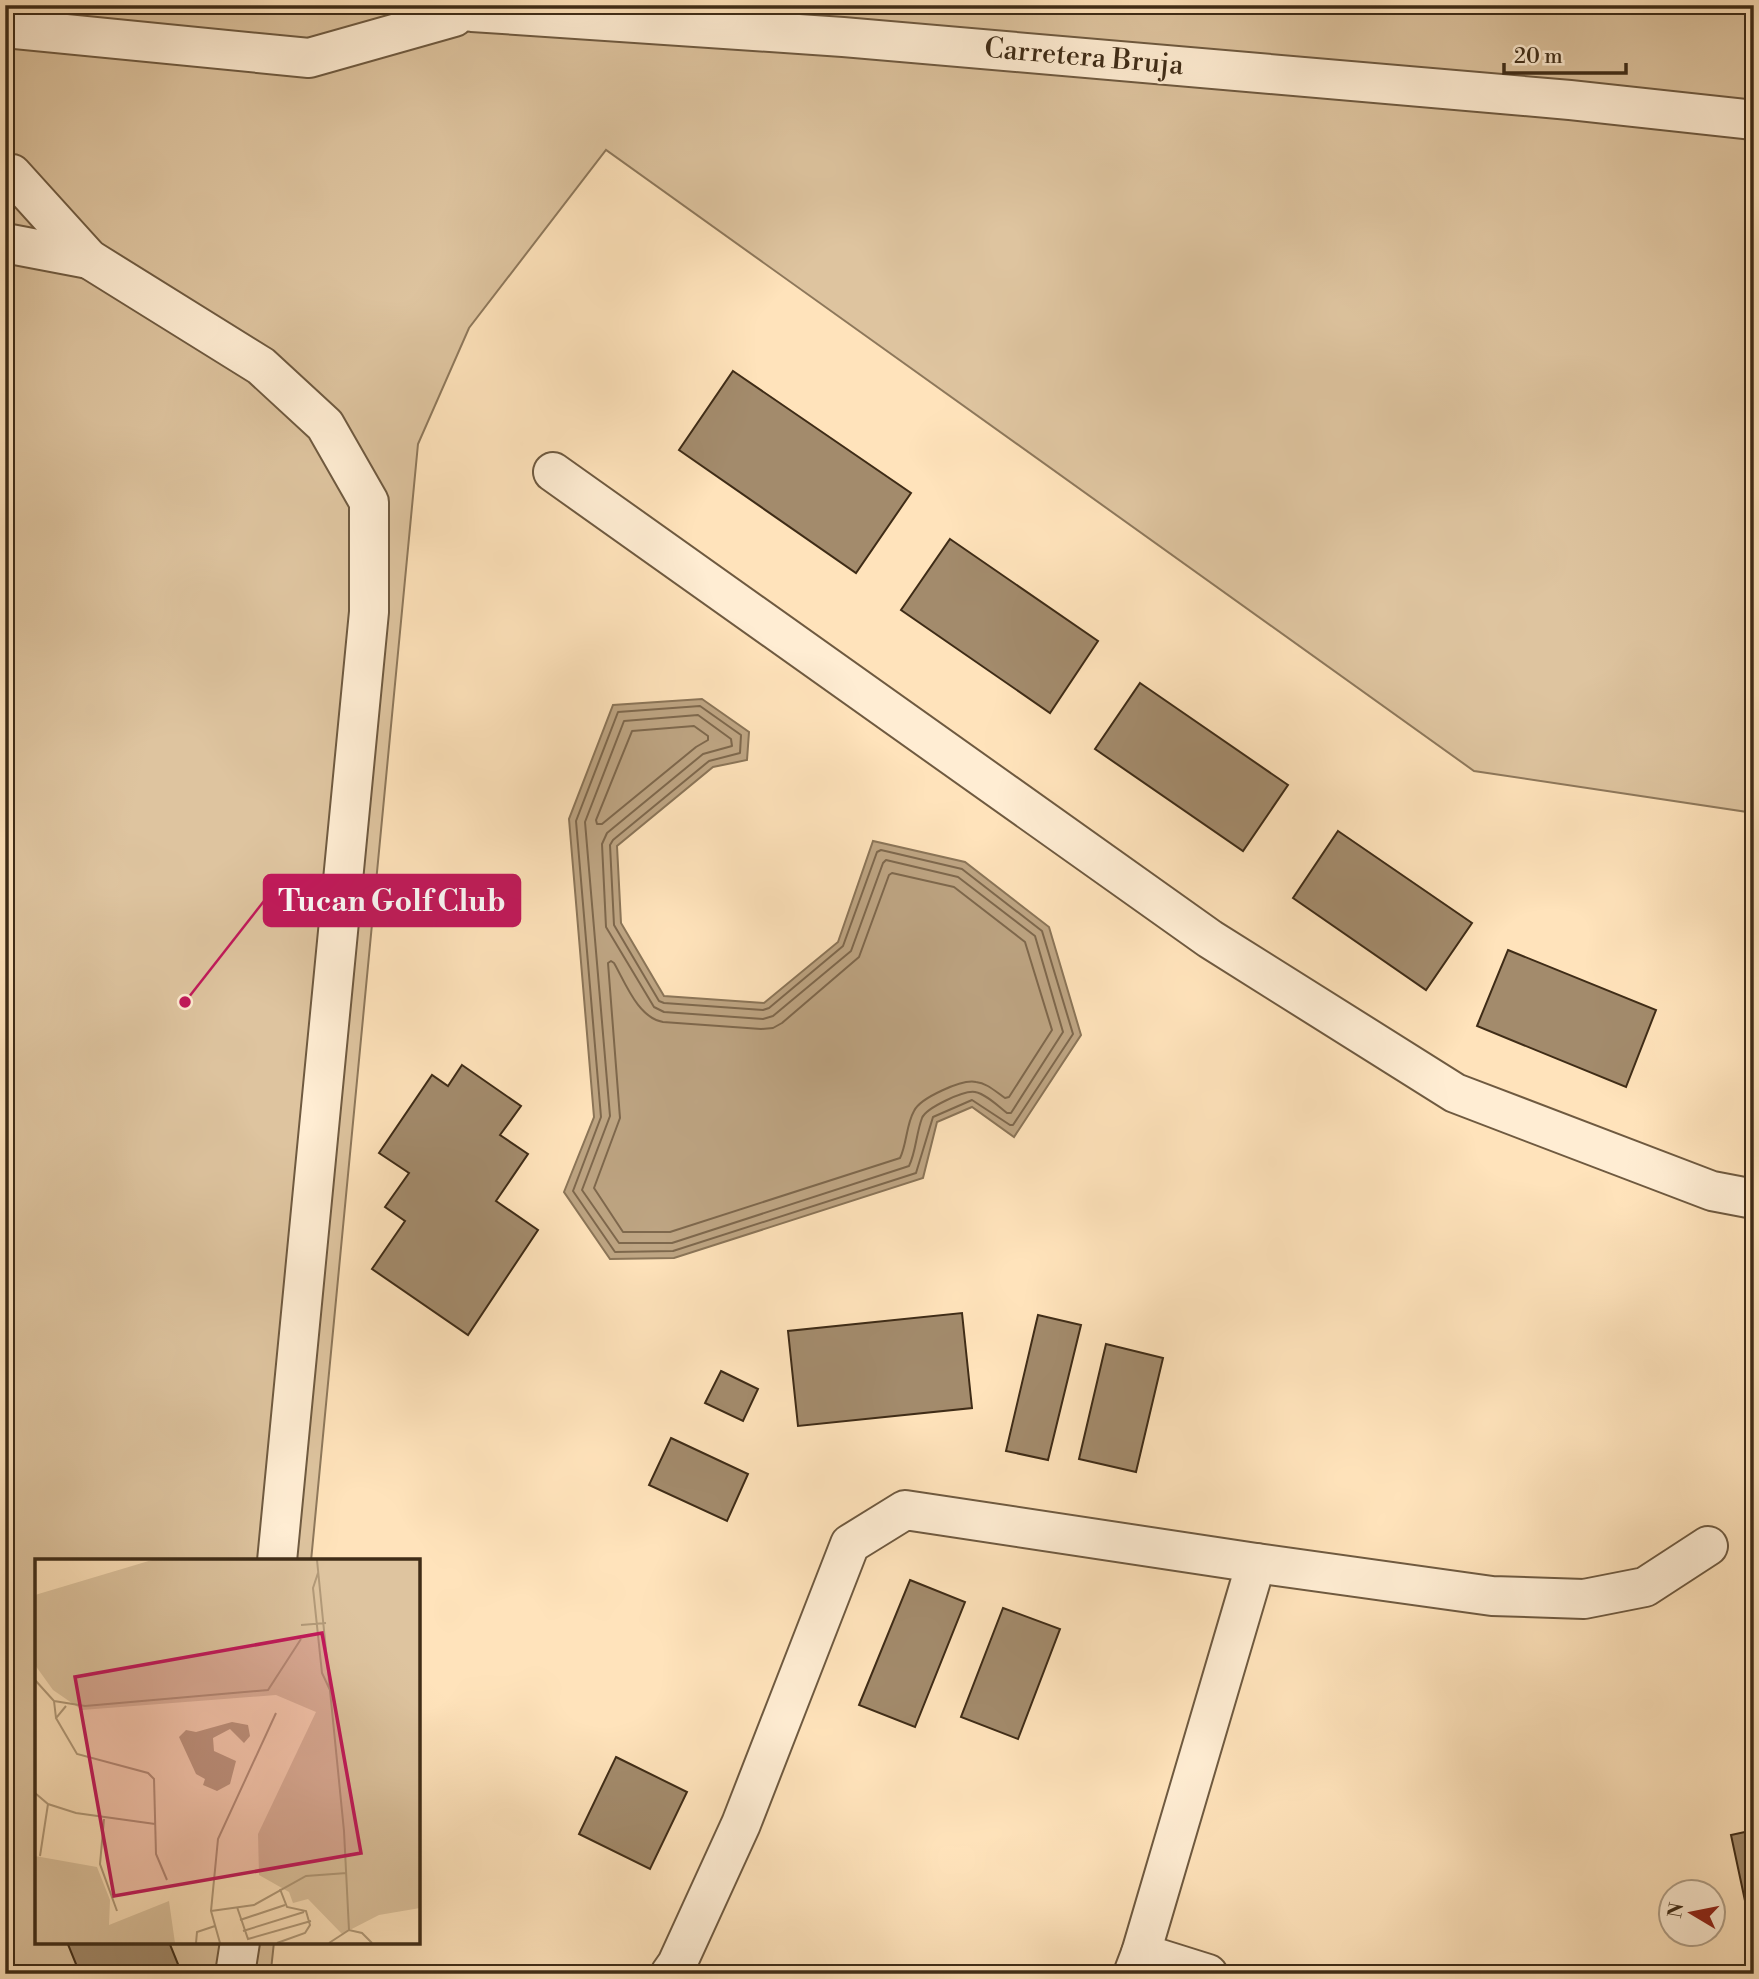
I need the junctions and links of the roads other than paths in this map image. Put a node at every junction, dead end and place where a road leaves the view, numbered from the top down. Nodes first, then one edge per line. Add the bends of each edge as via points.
1 (7, 5) edge
2 (413, 5) edge
3 (472, 12) junction
4 (5, 15) edge
5 (5, 28) edge
6 (1754, 120) edge
7 (9, 169) edge
8 (5, 232) edge
9 (5, 243) edge
10 (89, 259) junction
11 (553, 472) dead end
12 (1754, 1199) edge
13 (1708, 1546) dead end
14 (277, 1559) edge
15 (1256, 1563) junction
16 (240, 1944) edge
17 (1137, 1964) edge
18 (234, 1974) edge
19 (670, 1974) edge
20 (1208, 1974) edge

1 - 4 street
2 - 3 street, Carretera Bruja
3 - 5 street via 309,58
3 - 6 street, Carretera Bruja via 843,37
7 - 8 street via 16,211
7 - 10 street
9 - 10 street
10 - 14 street via 261,366 325,425 369,502 369,612
11 - 12 street via 1210,939 1455,1093 1712,1191
13 - 15 street via 1645,1587 1584,1600 1492,1596
15 - 17 street
15 - 19 street via 905,1510 850,1544 741,1824
16 - 18 street
17 - 20 street

